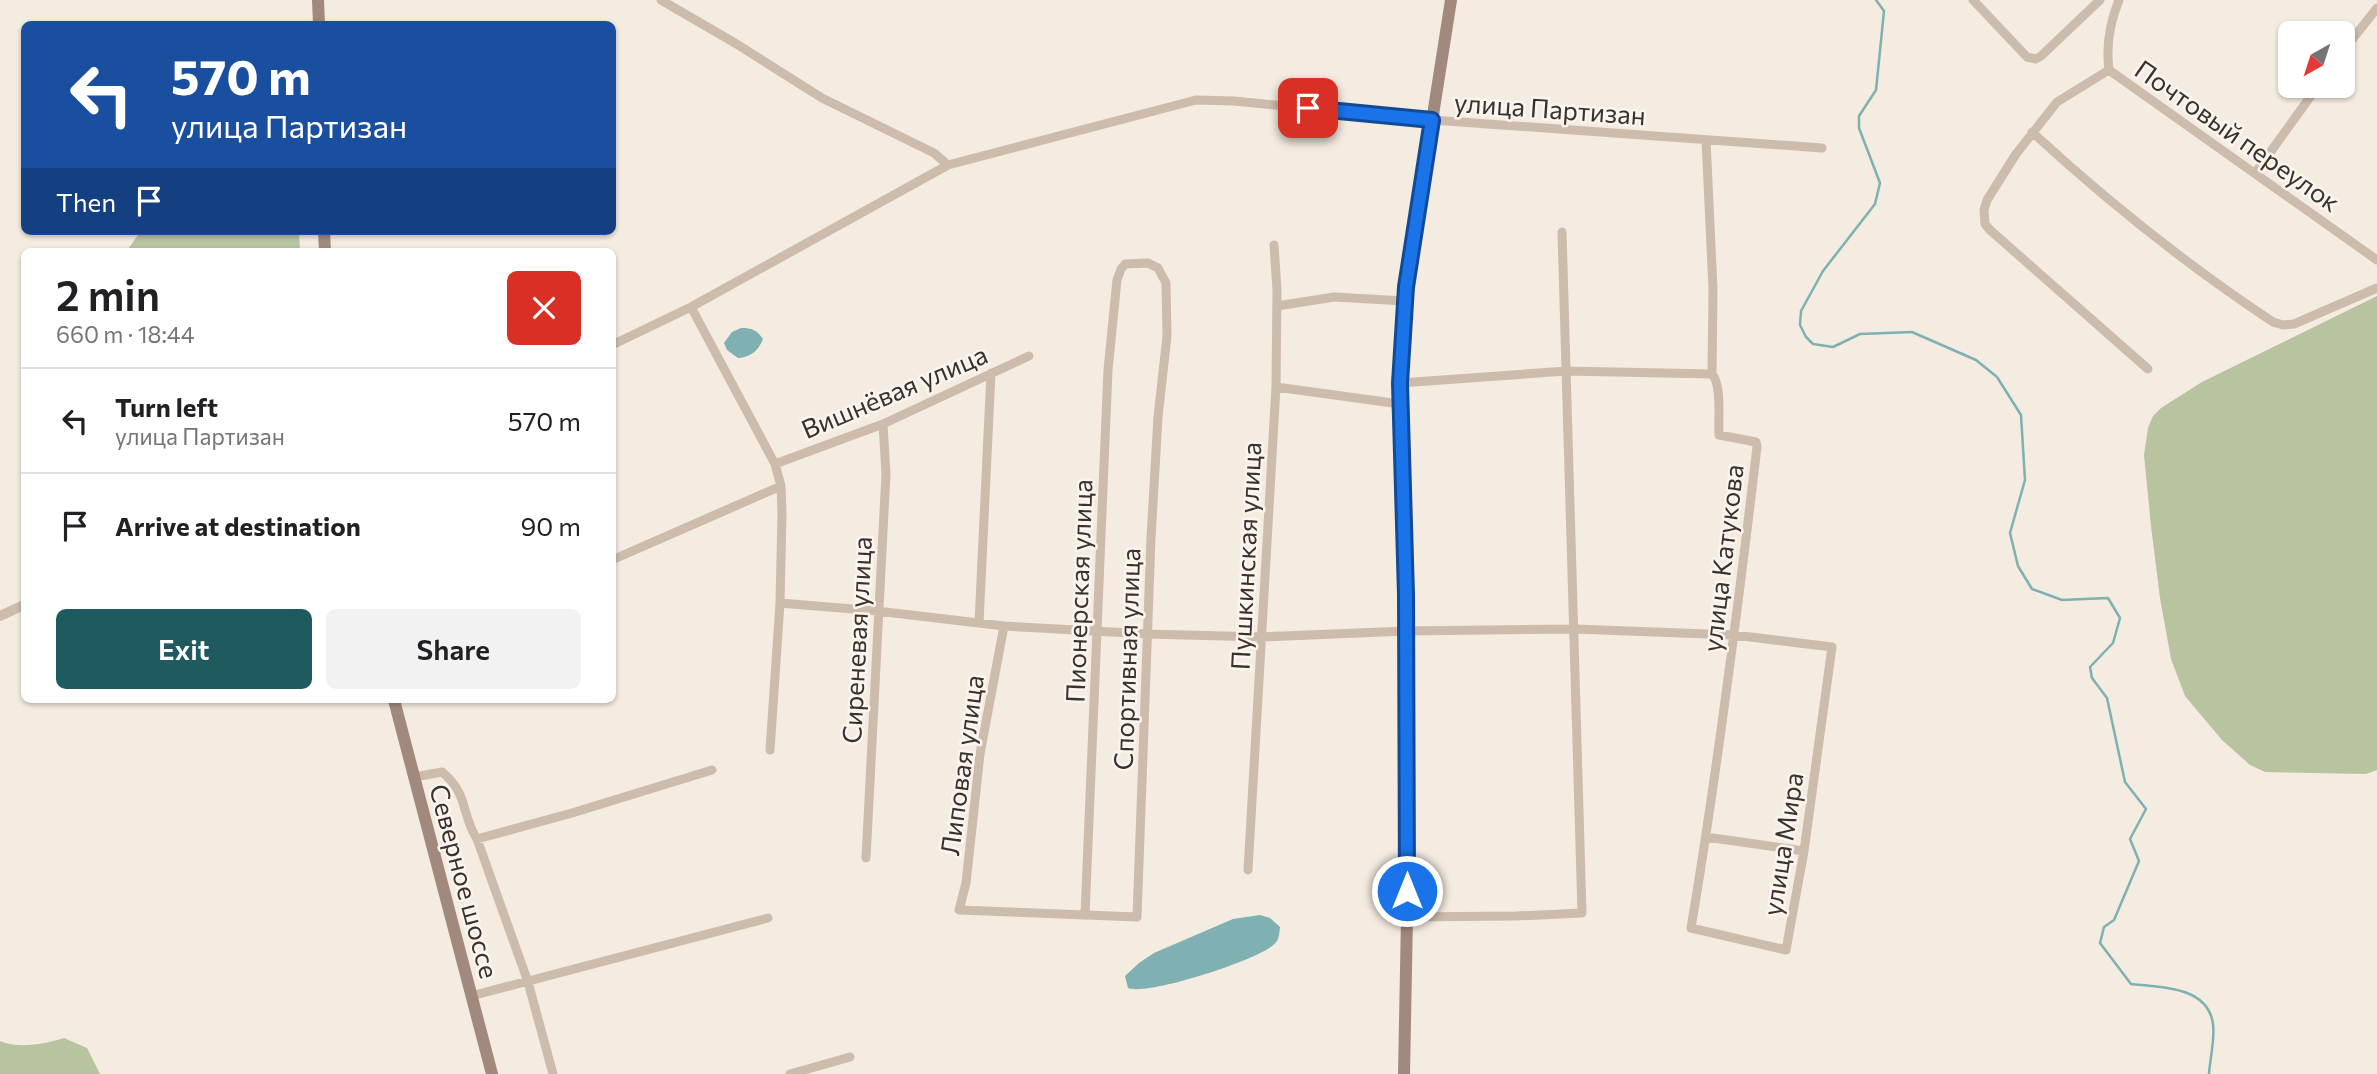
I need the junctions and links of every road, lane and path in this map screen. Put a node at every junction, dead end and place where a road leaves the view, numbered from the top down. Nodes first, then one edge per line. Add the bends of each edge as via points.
1 (318, 0) edge
2 (661, 0) edge
3 (1972, 0) edge
4 (2100, 0) edge
5 (2119, 0) edge
6 (1451, 3) edge
7 (2377, 8) edge
8 (319, 21) edge
9 (2356, 35) edge
10 (2109, 70) junction
11 (2309, 98) edge
12 (1432, 120) junction
13 (2032, 132) junction
14 (1706, 139) junction
15 (1822, 148) dead end
16 (948, 165) junction
17 (2256, 172) junction
18 (1562, 232) dead end
19 (1274, 245) dead end
20 (2377, 260) edge
21 (1121, 269) joint
22 (2377, 288) edge
23 (1405, 301) junction
24 (1277, 306) junction
25 (691, 307) junction
26 (616, 343) edge
27 (1029, 356) dead end
28 (2148, 369) dead end
29 (1566, 370) junction
30 (991, 373) junction
31 (1712, 374) junction
32 (1400, 383) junction
33 (1276, 387) junction
34 (1400, 404) junction
35 (883, 424) junction
36 (775, 464) junction
37 (781, 486) junction
38 (616, 557) edge
39 (780, 603) junction
40 (21, 606) edge
41 (877, 611) junction
42 (0, 616) edge
43 (979, 624) junction
44 (1004, 626) junction
45 (1575, 629) junction
46 (1406, 631) junction
47 (1097, 632) junction
48 (1149, 635) junction
49 (1734, 635) junction
50 (1261, 637) junction
51 (395, 703) edge
52 (770, 750) dead end
53 (712, 771) dead end
54 (414, 777) junction
55 (1706, 837) junction
56 (477, 839) junction
57 (1804, 851) junction
58 (866, 858) dead end
59 (1248, 870) dead end
60 (959, 909) joint
61 (1085, 915) junction
62 (1407, 917) junction
63 (768, 918) dead end
64 (1690, 928) joint
65 (528, 982) junction
66 (471, 996) junction
67 (850, 1057) dead end
68 (492, 1074) edge
69 (554, 1074) edge
70 (790, 1074) edge
71 (1404, 1074) edge

1 - 8 main road
2 - 16 street via 822,98 934,153
3 - 4 street via 2031,59 2041,57
5 - 10 street via 2109,37
6 - 12 main road
7 - 9 street
10 - 13 street via 2057,102
10 - 17 street, Почтовый переулок
11 - 17 street
12 - 14 street, улица Партизан
12 - 16 street, улица Партизан via 1196,100
12 - 23 main road
13 - 22 street via 2157,240 2273,322 2294,324
13 - 28 street via 1987,200 1985,224
14 - 15 street, улица Партизан
14 - 31 street, улица Катукова
16 - 25 street, улица Партизан
17 - 20 street, Почтовый переулок
18 - 29 street
19 - 24 street, Пушкинская улица
21 - 47 street, Пионерская улица via 1108,370
21 - 48 street, Спортивная улица via 1125,264 1148,263 1158,268 1166,283 1167,336 1158,417
23 - 24 street via 1334,297
23 - 32 main road
24 - 33 street, Пушкинская улица
25 - 26 street, улица Партизан
25 - 36 street
27 - 30 street, Вишнёвая улица
29 - 31 street
29 - 32 street
29 - 45 street
30 - 35 street, Вишнёвая улица
30 - 43 street
31 - 49 street, улица Катукова via 1717,379 1719,435 1756,442 1757,447
32 - 34 main road
33 - 34 street
33 - 50 street, Пушкинская улица
34 - 46 main road
35 - 36 street, Вишнёвая улица
35 - 41 street, Сиреневая улица via 886,474
36 - 37 street
37 - 38 street
37 - 39 street
39 - 41 street
39 - 52 street
40 - 42 street
41 - 43 street
41 - 58 street, Сиреневая улица
43 - 44 street
44 - 47 street
44 - 60 street, Липовая улица
45 - 46 street
45 - 49 street
45 - 62 street via 1582,913
46 - 50 street
46 - 62 main road
47 - 48 street
47 - 61 street, Пионерская улица
48 - 50 street
48 - 61 street, Спортивная улица via 1137,917
49 - 55 street, улица Катукова
49 - 57 street, улица Мира via 1832,647
50 - 59 street, Пушкинская улица
51 - 54 main road, Северное шоссе
53 - 56 street
54 - 56 street via 442,772 447,776 460,791
54 - 66 main road, Северное шоссе
55 - 57 street
55 - 64 street, улица Катукова
56 - 65 street
57 - 64 street, улица Мира via 1786,950
60 - 61 street, Спортивная улица
62 - 71 main road
63 - 65 street
65 - 66 street
65 - 69 street
66 - 68 main road, Северное шоссе
67 - 70 street

